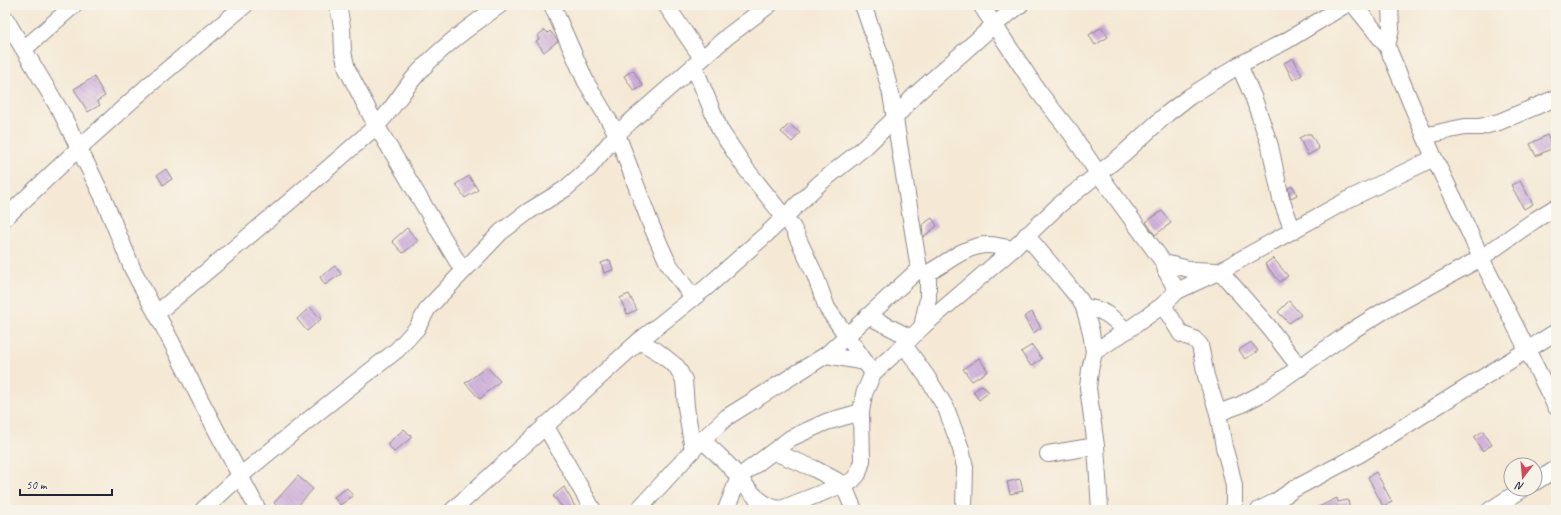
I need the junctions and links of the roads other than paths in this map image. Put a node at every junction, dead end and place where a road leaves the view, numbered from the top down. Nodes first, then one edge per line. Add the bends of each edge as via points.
1 (74, 5) edge
2 (245, 5) edge
3 (338, 5) edge
4 (500, 5) edge
5 (552, 5) edge
6 (666, 5) edge
7 (769, 5) edge
8 (863, 5) edge
9 (981, 5) edge
10 (1020, 5) edge
11 (1345, 5) edge
12 (1354, 5) edge
13 (1390, 5) edge
14 (5, 18) edge
15 (994, 25) junction
16 (15, 44) edge
17 (1387, 46) junction
18 (698, 62) junction
19 (1239, 65) junction
20 (891, 94) junction
21 (914, 96) junction
22 (1556, 98) edge
23 (894, 119) junction
24 (376, 125) junction
25 (617, 134) junction
26 (1425, 136) junction
27 (79, 148) junction
28 (1434, 158) junction
29 (1098, 173) junction
30 (1556, 207) edge
31 (784, 217) junction
32 (5, 218) edge
33 (1294, 231) junction
34 (1026, 235) junction
35 (1013, 249) junction
36 (1481, 258) junction
37 (1164, 262) junction
38 (463, 271) junction
39 (924, 271) junction
40 (1220, 271) junction
41 (1177, 291) junction
42 (693, 298) junction
43 (1163, 305) junction
44 (1084, 307) junction
45 (156, 313) junction
46 (868, 316) junction
47 (1126, 332) junction
48 (1556, 332) edge
49 (846, 336) junction
50 (913, 337) junction
51 (639, 341) junction
52 (1527, 349) junction
53 (1094, 352) junction
54 (826, 355) junction
55 (868, 368) junction
56 (1300, 368) junction
57 (1556, 407) edge
58 (861, 412) junction
59 (1218, 413) junction
60 (545, 425) junction
61 (697, 445) junction
62 (1096, 446) junction
63 (774, 452) junction
64 (1048, 454) dead end
65 (1556, 469) edge
66 (240, 476) junction
67 (739, 477) junction
68 (1543, 477) edge
69 (843, 484) junction
70 (1510, 497) edge
71 (203, 510) edge
72 (258, 510) edge
73 (453, 510) edge
74 (593, 510) edge
75 (638, 510) edge
76 (726, 510) edge
77 (854, 510) edge
78 (964, 510) edge
79 (1100, 510) edge
80 (1234, 510) edge
81 (1259, 510) edge
82 (1490, 510) edge

1 - 16 street
2 - 27 street via 149,85
3 - 24 street via 347,70
4 - 24 street via 435,55
5 - 25 street via 586,82
6 - 18 street
7 - 18 street
8 - 20 street
9 - 15 street
10 - 15 street
11 - 19 street via 1286,41
12 - 17 street
13 - 17 street via 1391,29
14 - 16 street
15 - 21 street
15 - 29 street
16 - 27 street via 61,112
17 - 26 street
18 - 25 street
18 - 31 street via 720,130 746,169
19 - 29 street via 1188,97
19 - 33 street via 1270,146 1281,199
20 - 21 street
20 - 23 street
21 - 23 street
22 - 26 street via 1499,122
23 - 31 street
23 - 39 street
24 - 38 street
24 - 45 street via 261,226
25 - 38 street via 589,168 565,189 501,232
25 - 42 street via 668,263
26 - 28 street
27 - 32 street
27 - 45 street via 102,195 133,270
28 - 33 street via 1351,198
28 - 36 street
29 - 34 street
29 - 37 street
30 - 36 street
31 - 42 street
31 - 49 street via 802,245 828,308
33 - 40 street
34 - 35 street
34 - 44 street
35 - 39 street via 980,246
35 - 50 street
36 - 52 street
36 - 56 street via 1382,312
37 - 40 street via 1193,270
37 - 41 street
38 - 66 street via 428,308 417,328 397,350
39 - 46 street
39 - 50 street via 928,299
40 - 41 street
40 - 56 street via 1268,326
41 - 43 street
42 - 51 street
43 - 47 street
43 - 59 street via 1181,334 1194,339 1200,345 1206,376
44 - 47 street via 1102,311
44 - 53 street
45 - 66 street
46 - 49 street
46 - 50 street
47 - 53 street
48 - 52 street
49 - 54 street
49 - 55 street
50 - 55 street
50 - 78 street via 927,377 946,408 961,449 964,468
51 - 60 street
51 - 61 street via 677,367 684,380 686,407
52 - 57 street
52 - 81 street via 1360,454
53 - 62 street via 1088,388
54 - 55 street
54 - 61 street via 727,417
55 - 58 street
56 - 59 street via 1262,393
58 - 63 street via 839,417 809,429 791,438
58 - 69 street via 862,461 858,474
59 - 80 street via 1234,486
60 - 73 street
60 - 74 street
61 - 67 street via 714,451
61 - 75 street
62 - 64 street
62 - 79 street
63 - 67 street
63 - 69 street
65 - 68 street
66 - 71 street
66 - 72 street
67 - 69 street via 752,492 774,509 781,509
67 - 76 street
69 - 77 street
70 - 82 street

